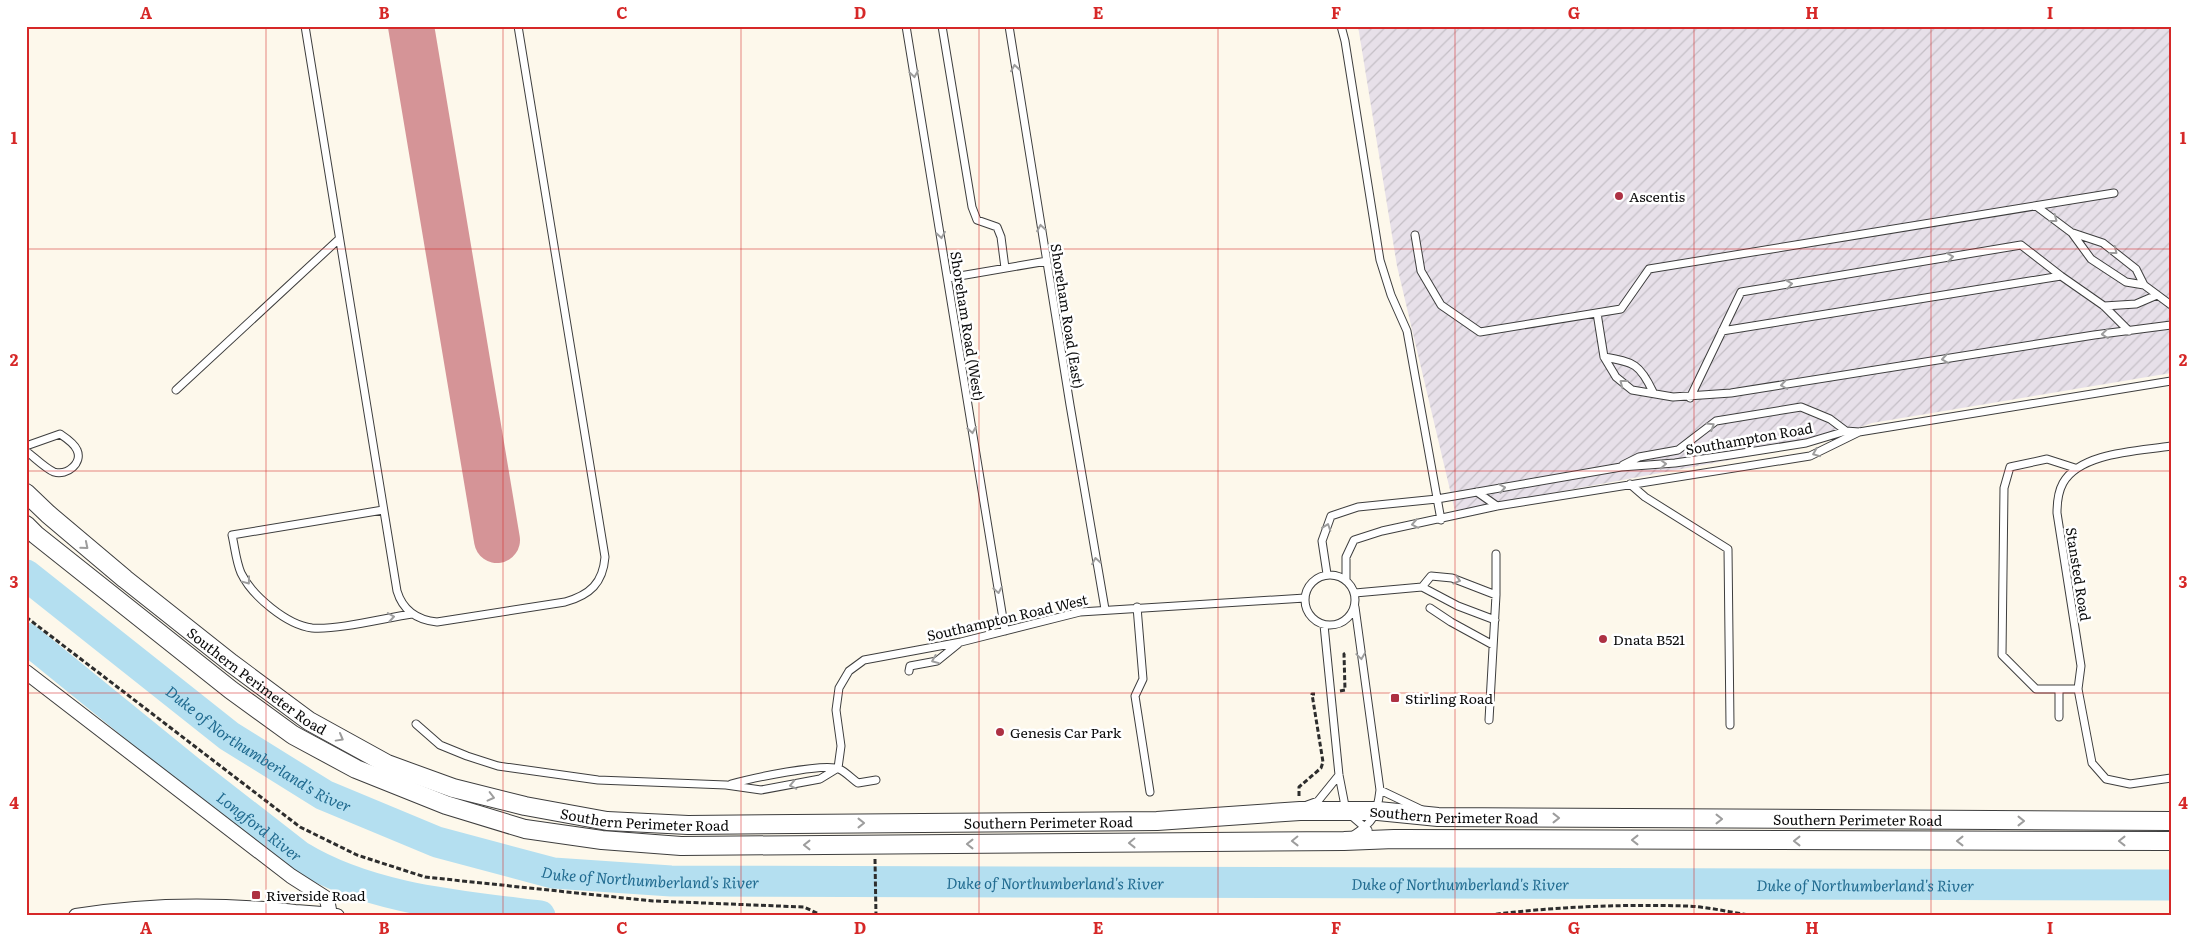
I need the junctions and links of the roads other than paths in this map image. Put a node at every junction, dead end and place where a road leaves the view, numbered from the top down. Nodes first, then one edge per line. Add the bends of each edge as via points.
1 (305, 26) edge
2 (518, 26) edge
3 (906, 26) edge
4 (942, 26) edge
5 (1008, 26) edge
6 (1341, 26) edge
7 (2114, 193) dead end
8 (2036, 206) junction
9 (2072, 233) junction
10 (1414, 235) dead end
11 (339, 239) junction
12 (1047, 261) junction
13 (1005, 268) junction
14 (2061, 276) junction
15 (948, 278) junction
16 (2144, 285) junction
17 (2157, 295) junction
18 (2171, 304) edge
19 (2104, 306) junction
20 (1597, 313) junction
21 (2171, 325) edge
22 (1722, 331) junction
23 (2129, 331) junction
24 (1604, 357) junction
25 (2171, 381) edge
26 (176, 390) dead end
27 (1653, 392) junction
28 (1690, 398) junction
29 (1846, 431) junction
30 (1859, 432) junction
31 (26, 446) edge
32 (2171, 446) edge
33 (26, 451) edge
34 (1621, 467) junction
35 (2075, 468) junction
36 (1630, 484) junction
37 (1477, 492) junction
38 (26, 493) edge
39 (1437, 499) junction
40 (1497, 506) junction
41 (383, 510) junction
42 (1441, 520) junction
43 (26, 525) edge
44 (1496, 554) dead end
45 (1327, 574) junction
46 (1346, 580) junction
47 (1422, 587) junction
48 (1355, 593) junction
49 (1496, 595) junction
50 (1305, 598) junction
51 (1137, 607) junction
52 (1355, 607) junction
53 (1430, 608) dead end
54 (1106, 609) junction
55 (412, 614) junction
56 (1495, 620) junction
57 (1324, 624) junction
58 (1006, 630) junction
59 (961, 642) junction
60 (1493, 644) junction
61 (908, 671) dead end
62 (26, 672) edge
63 (2059, 689) junction
64 (2078, 689) junction
65 (2059, 717) dead end
66 (1488, 720) dead end
67 (416, 724) dead end
68 (1730, 725) dead end
69 (838, 768) junction
70 (1339, 775) junction
71 (2171, 778) edge
72 (876, 780) dead end
73 (726, 785) junction
74 (1380, 790) junction
75 (1150, 792) dead end
76 (1295, 810) junction
77 (1346, 811) junction
78 (1378, 811) junction
79 (1438, 817) junction
80 (2171, 821) edge
81 (1364, 828) junction
82 (1382, 839) junction
83 (1344, 841) junction
84 (2171, 841) edge
85 (172, 911) edge
86 (263, 912) edge
87 (333, 915) edge
88 (76, 916) edge

1 - 11 lane
2 - 55 lane via 605,557 604,571 587,592 565,602 437,622
3 -> 15 lane, Shoreham Road (West)
4 - 13 lane via 972,207 977,220 997,227
12 -> 5 lane, Shoreham Road (East)
6 - 39 lane via 1380,260 1407,331
7 - 8 lane
8 -> 9 lane
8 - 20 lane via 1649,269 1621,309
9 - 16 lane via 2091,259 2126,282
9 -> 16 lane via 2103,243 2136,269
10 - 20 lane via 1421,271 1441,305 1480,332
11 - 26 lane
11 - 41 lane
12 - 13 lane
54 -> 12 lane, Shoreham Road (East)
13 - 15 lane
14 - 19 lane
14 - 22 lane
22 -> 14 lane via 1741,292 2021,245
15 -> 58 lane, Shoreham Road (West)
16 - 17 lane
17 - 18 lane
17 - 19 lane via 2136,304
19 - 23 lane
20 - 24 lane
21 - 23 lane
22 - 28 lane
23 -> 28 lane
24 - 27 lane via 1628,362 1644,374
27 -> 24 lane via 1632,390 1616,377
25 - 30 lane
27 - 28 lane
29 - 30 lane
34 -> 29 lane, Southampton Road via 1675,464 1806,443
34 -> 29 lane, Southampton Road via 1639,456 1678,450 1710,425 1724,420 1801,407 1830,419
30 -> 36 lane, Southampton Road via 1810,456
31 - 33 lane via 60,434 76,448 78,457 74,466 58,473
32 - 35 lane via 2098,458
37 -> 34 lane, Southampton Road
35 - 63 lane via 2047,459 2010,466 2004,488 2002,655 2036,689
35 - 64 lane, Stansted Road via 2062,483 2057,513 2081,666
36 - 40 lane, Southampton Road
36 - 68 lane via 1645,497 1728,549
37 - 39 lane, Southampton Road
37 - 40 lane
38 -> 76 street, Southern Perimeter Road via 125,579 309,721 387,764 453,788 525,806 607,821 688,825 1156,821
39 - 42 lane
45 -> 39 lane, Southampton Road via 1322,541 1331,516 1358,507
40 - 42 lane, Southampton Road
41 - 55 lane via 400,602
41 -> 55 lane via 232,535 238,565 242,575 265,602 288,620 301,625 326,628
42 -> 46 lane, Southampton Road via 1354,540 1346,557
83 -> 43 street, Southern Perimeter Road via 681,846 602,840 525,829 446,805 356,769 293,735 231,690
44 - 49 lane
45 - 46 lane
45 - 50 lane via 1312,582
46 - 48 lane
47 - 48 lane
47 -> 49 lane via 1431,576 1452,578
47 - 56 lane
48 - 52 lane
49 - 56 lane
50 - 51 lane, Southampton Road West
50 - 57 lane via 1309,614
51 - 54 lane, Southampton Road West
51 - 75 lane via 1144,679 1135,696
52 - 57 lane via 1341,623
52 -> 74 lane
53 - 60 lane
54 - 58 lane, Southampton Road West
56 - 60 lane
57 - 70 lane
58 - 59 lane, Southampton Road West
59 -> 61 lane via 937,661 910,666
59 - 69 lane, Southampton Road West via 864,660 849,671 837,697 841,746
60 - 66 lane
62 - 87 street via 290,876 327,900
63 - 64 lane
63 - 65 lane
64 - 71 lane, Stansted Road via 2092,763 2106,779 2130,784
67 - 73 lane via 440,745 498,766 598,780
69 - 72 lane via 858,783
69 - 73 lane via 759,776
69 -> 73 lane via 820,779 789,786 761,790
70 - 76 lane via 1318,801
70 - 77 lane
74 - 78 lane
74 - 79 lane
76 - 77 street, Southern Perimeter Road
77 - 78 street, Southern Perimeter Road
77 - 81 lane
78 - 79 street, Southern Perimeter Road
78 - 81 lane
79 -> 80 street, Southern Perimeter Road
81 - 82 lane
81 - 83 lane
82 - 83 street, Southern Perimeter Road
84 -> 82 street, Southern Perimeter Road
85 - 86 street
85 - 88 street via 108,911
86 - 87 street

